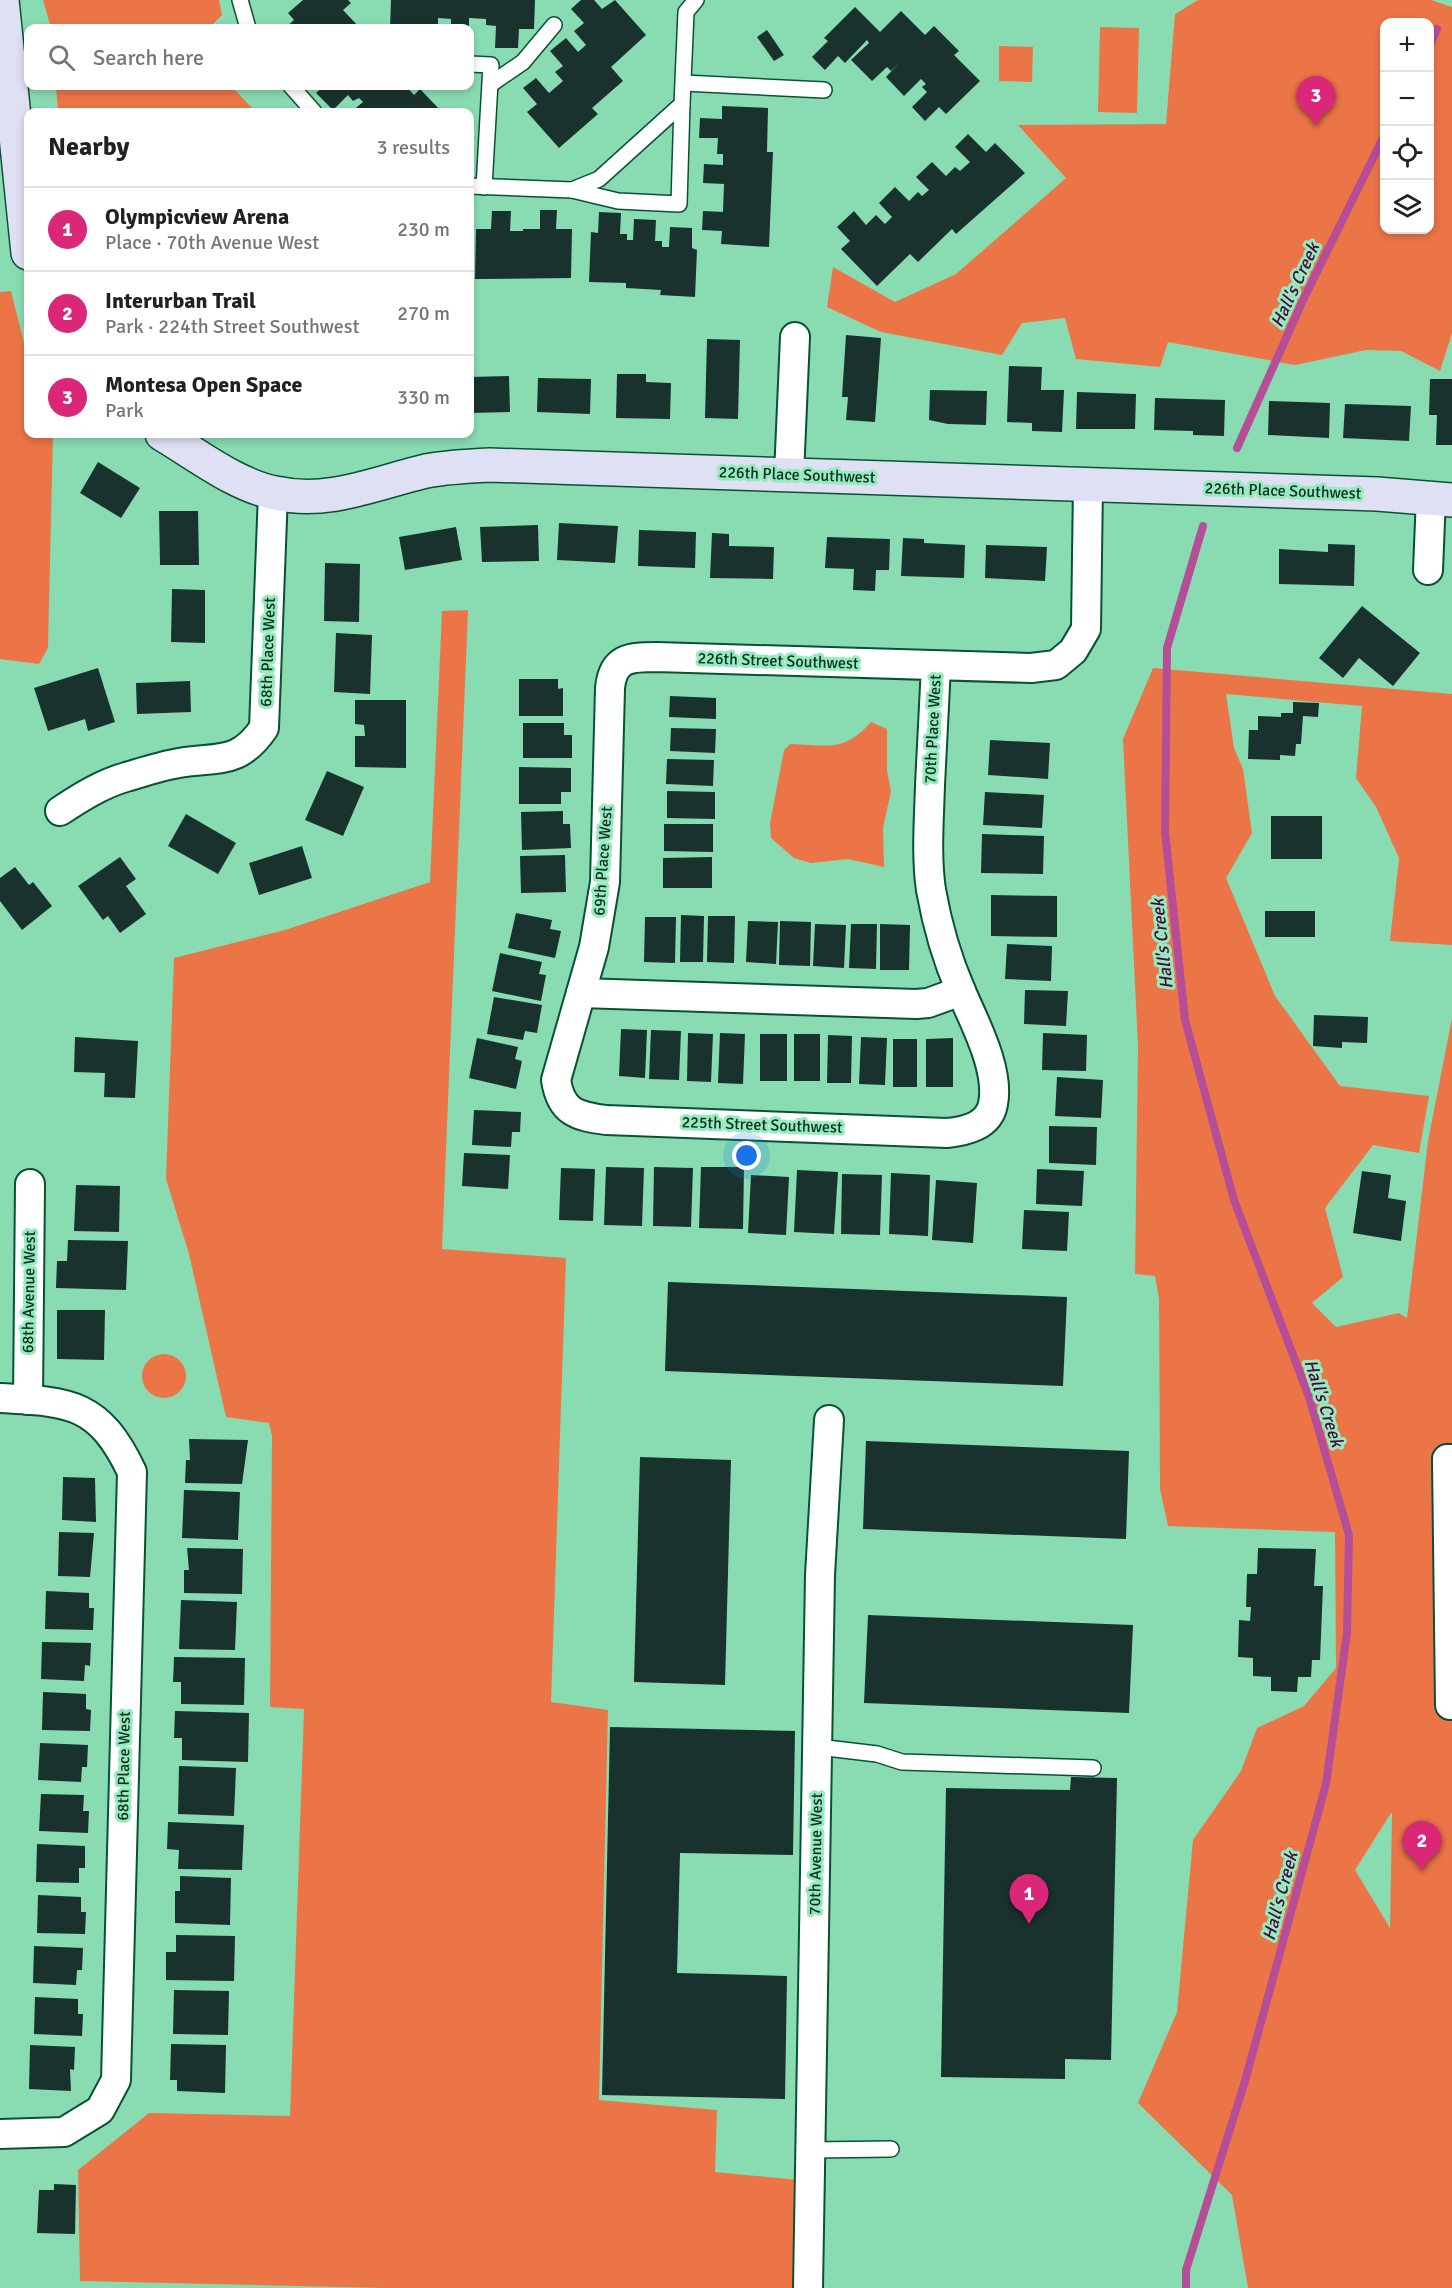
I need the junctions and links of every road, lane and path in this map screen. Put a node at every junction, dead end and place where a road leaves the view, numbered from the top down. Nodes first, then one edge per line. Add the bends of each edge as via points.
1 (2, 0) edge
2 (240, 0) edge
3 (696, 0) edge
4 (247, 24) edge
5 (554, 24) dead end
6 (474, 64) edge
7 (684, 83) junction
8 (490, 84) junction
9 (295, 90) edge
10 (824, 90) dead end
11 (682, 104) junction
12 (310, 108) edge
13 (477, 186) edge
14 (572, 190) junction
15 (24, 215) edge
16 (795, 337) dead end
17 (169, 438) edge
18 (789, 475) junction
19 (1088, 485) junction
20 (273, 493) junction
21 (1442, 498) edge
22 (1428, 570) dead end
23 (620, 662) joint
24 (936, 666) junction
25 (60, 810) dead end
26 (961, 991) junction
27 (580, 993) junction
28 (558, 1093) joint
29 (977, 1126) joint
30 (30, 1184) dead end
31 (0, 1398) edge
32 (28, 1400) junction
33 (829, 1420) dead end
34 (1452, 1459) edge
35 (1450, 1705) dead end
36 (818, 1747) junction
37 (1093, 1768) dead end
38 (12, 2134) edge
39 (891, 2149) dead end
40 (811, 2150) junction
41 (808, 2288) edge

1 - 15 street
2 - 4 lane
3 - 7 lane via 686,12
5 - 8 lane via 523,62
6 - 8 lane via 491,65
7 - 10 lane
7 - 11 lane
8 - 13 lane
9 - 12 lane
11 - 14 lane via 599,179
11 - 14 lane via 679,204 618,201
13 - 14 lane
16 - 18 street
17 - 20 street, 226th Place Southwest via 243,482
18 - 19 street, 226th Place Southwest
18 - 20 street, 226th Place Southwest via 467,466 427,471 327,497
19 - 21 street, 226th Place Southwest
19 - 24 street, 70th Place West via 1086,629 1073,651 1056,665 1031,668
20 - 25 street, 68th Place West via 264,728 243,751 215,760 180,762 123,778
21 - 22 street
23 - 24 street, 226th Street Southwest via 656,657
23 - 27 street, 69th Place West via 611,674 610,688 605,882 594,947
24 - 26 street, 70th Place West via 928,841 930,884 938,924
26 - 27 street via 916,1004
26 - 29 street, 70th Place West via 979,1027 993,1092 988,1117
27 - 28 street, 69th Place West via 556,1080
28 - 29 street, 225th Street Southwest via 575,1114 606,1120 947,1133
30 - 32 street, 68th Avenue West
31 - 32 street, 68th Place West
32 - 38 street, 68th Place West via 72,1406 100,1421 119,1444 132,1472 116,2080 100,2110 64,2133
33 - 36 street, 70th Avenue West via 820,1575
34 - 35 street via 1447,1459
36 - 37 lane via 877,1754 902,1762
36 - 40 street, 70th Avenue West
39 - 40 lane
40 - 41 street, 70th Avenue West

